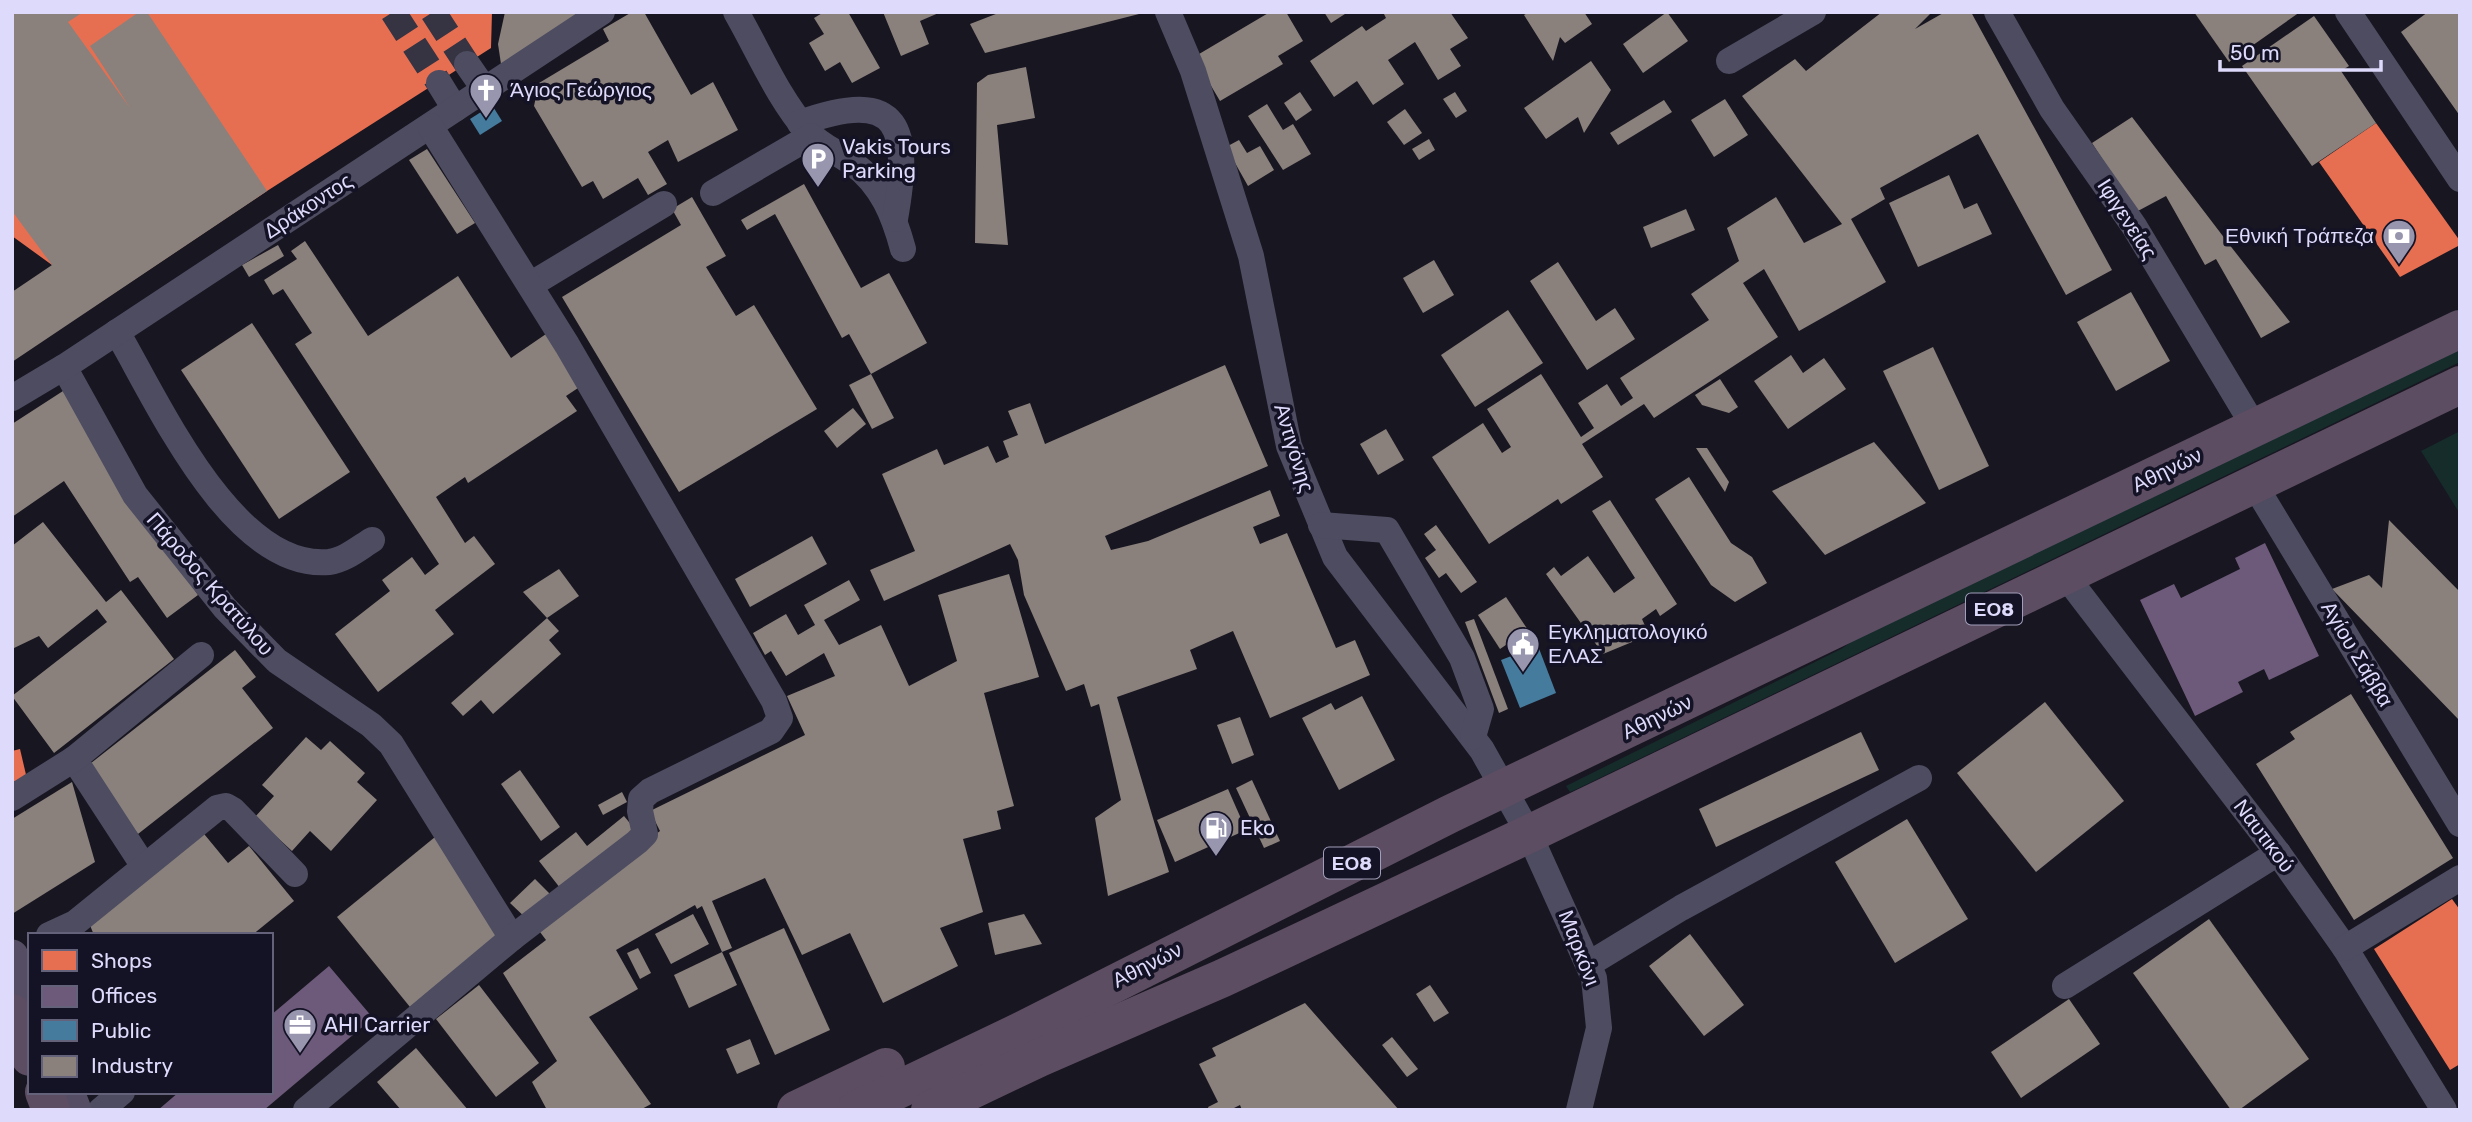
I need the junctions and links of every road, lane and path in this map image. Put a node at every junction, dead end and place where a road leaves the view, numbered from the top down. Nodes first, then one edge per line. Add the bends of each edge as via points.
1 (602, 12) edge
2 (736, 12) edge
3 (1168, 12) edge
4 (1813, 12) edge
5 (1997, 12) edge
6 (2348, 12) edge
7 (1729, 61) dead end
8 (467, 64) tunnel mouth
9 (439, 83) tunnel mouth
10 (485, 90) junction
11 (455, 109) junction
12 (430, 125) junction
13 (806, 129) junction
14 (2460, 179) edge
15 (713, 193) dead end
16 (664, 204) dead end
17 (895, 219) junction
18 (903, 249) dead end
19 (530, 285) junction
20 (2460, 329) edge
21 (117, 332) junction
22 (65, 367) junction
23 (2460, 384) edge
24 (12, 398) edge
25 (2255, 428) junction
26 (2253, 484) junction
27 (1321, 525) junction
28 (372, 540) dead end
29 (2065, 575) junction
30 (201, 655) dead end
31 (1473, 737) junction
32 (74, 759) junction
33 (1919, 778) dead end
34 (1506, 789) junction
35 (12, 798) edge
36 (2460, 824) edge
37 (1529, 834) junction
38 (2278, 853) junction
39 (143, 865) junction
40 (295, 874) dead end
41 (2460, 878) edge
42 (53, 933) edge
43 (512, 938) junction
44 (1199, 939) junction
45 (28, 944) edge
46 (2345, 948) junction
47 (12, 954) edge
48 (1589, 964) junction
49 (1223, 978) junction
50 (2065, 986) dead end
51 (28, 994) edge
52 (12, 1013) edge
53 (28, 1052) edge
54 (120, 1094) edge
55 (2448, 1102) edge
56 (101, 1110) edge
57 (306, 1110) edge
58 (796, 1110) edge
59 (856, 1110) edge
60 (930, 1110) edge
61 (990, 1110) edge
62 (1579, 1110) edge

1 - 10 street, Δράκοντος
2 - 13 street
3 - 27 street, Αντιγόνης via 1193,71 1251,256 1289,446
4 - 7 street
5 - 25 street, Ιφιγενείας via 2052,109 2134,226
6 - 14 street
8 - 10 street
9 - 11 street
10 - 11 street, Δράκοντος
11 - 12 street, Δράκοντος
12 - 19 street
12 - 21 street, Δράκοντος
13 - 15 street
13 - 17 street via 878,187
13 - 17 street via 836,110 873,109 893,123 903,175
16 - 19 street
17 - 18 street
19 - 43 street via 780,718 771,731 650,791 641,799 645,834
20 - 25 highway, Αθηνών / ΕΟ8
21 - 22 street, Δράκοντος
21 - 28 street via 179,438 241,524 284,554 311,562 332,562
22 - 24 street, Δράκοντος
22 - 43 street, Πάροδος Κρατύλου via 135,495 198,576 277,661 371,725 391,744
23 - 26 highway, Αθηνών / ΕΟ8
25 - 34 highway, Αθηνών / ΕΟ8
26 - 29 highway, Αθηνών / ΕΟ8
26 - 36 street, Αγίου Σάββα
27 - 31 street, Αντιγόνης via 1335,557
27 - 31 street via 1387,530 1462,658 1481,709
29 - 37 highway, Αθηνών / ΕΟ8
29 - 38 street, Ναυτικού
30 - 32 street
31 - 34 street, Αντιγόνης
32 - 35 street
32 - 39 street
33 - 48 street via 1681,908
34 - 37 street, Αντιγόνης
34 - 44 highway, Αθηνών / ΕΟ8
37 - 48 street, Μαρκόνι
37 - 49 highway, Αθηνών / ΕΟ8
38 - 46 street, Ναυτικού
38 - 50 street
39 - 40 street via 217,808 226,806
39 - 42 street via 75,922
41 - 46 street
43 - 57 street
44 - 58 highway via 1015,1005
44 - 59 highway, Αθηνών / ΕΟ8
45 - 47 street
46 - 55 street, Ναυτικού
47 - 51 main road
48 - 62 street, Μαρκόνι via 1597,991 1599,1028
49 - 60 highway, Αθηνών / ΕΟ8
49 - 61 highway via 1156,1025
52 - 53 highway
54 - 56 street

